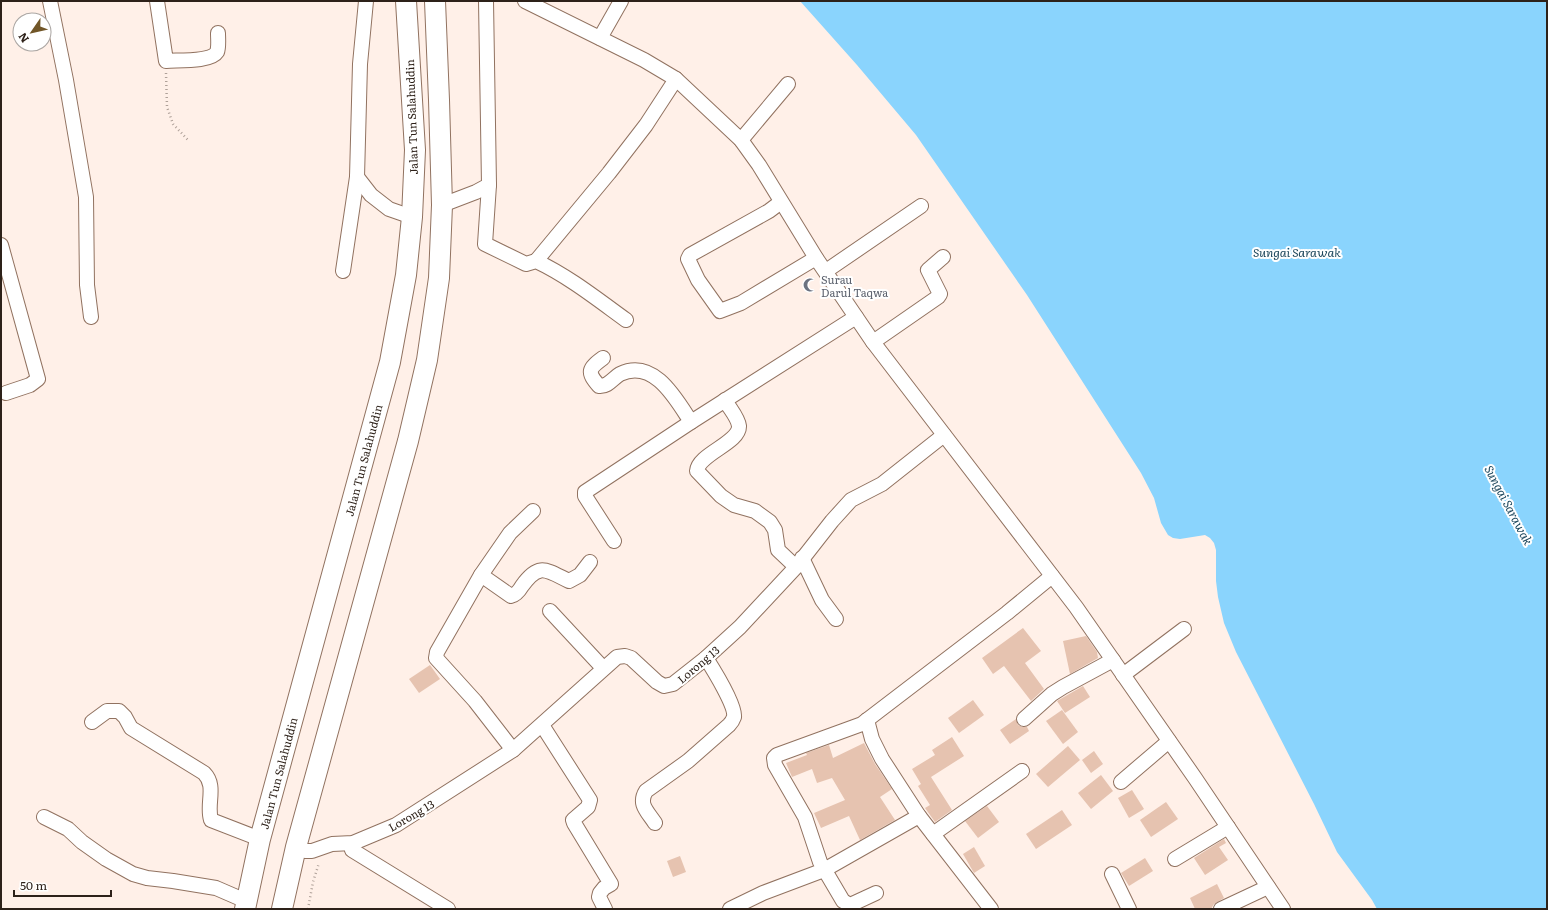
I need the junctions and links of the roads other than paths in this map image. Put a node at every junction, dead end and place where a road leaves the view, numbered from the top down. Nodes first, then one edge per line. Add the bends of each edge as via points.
1 (50, 1) edge
2 (157, 1) edge
3 (366, 1) edge
4 (406, 1) edge
5 (435, 1) edge
6 (486, 1) edge
7 (525, 1) edge
8 (621, 1) edge
9 (218, 33) dead end
10 (600, 38) junction
11 (676, 79) junction
12 (788, 84) dead end
13 (741, 140) junction
14 (357, 177) junction
15 (489, 185) junction
16 (781, 202) junction
17 (442, 205) junction
18 (921, 206) dead end
19 (412, 217) junction
20 (1, 245) edge
21 (943, 257) dead end
22 (816, 258) junction
23 (536, 261) junction
24 (343, 271) dead end
25 (826, 271) junction
26 (90, 317) dead end
27 (856, 317) junction
28 (626, 320) dead end
29 (873, 342) junction
30 (603, 358) dead end
31 (6, 393) dead end
32 (725, 400) junction
33 (691, 422) junction
34 (944, 435) junction
35 (533, 511) dead end
36 (614, 541) dead end
37 (590, 562) dead end
38 (799, 562) junction
39 (481, 575) junction
40 (1052, 576) junction
41 (550, 611) dead end
42 (836, 620) dead end
43 (1184, 629) dead end
44 (706, 658) junction
45 (1113, 660) junction
46 (603, 668) junction
47 (1123, 675) junction
48 (1024, 719) dead end
49 (867, 720) junction
50 (92, 722) dead end
51 (542, 725) junction
52 (1169, 740) junction
53 (513, 750) junction
54 (1022, 771) dead end
55 (1121, 782) dead end
56 (919, 816) junction
57 (44, 817) dead end
58 (655, 824) dead end
59 (1228, 827) junction
60 (933, 834) junction
61 (260, 839) junction
62 (348, 843) junction
63 (296, 846) junction
64 (1175, 859) dead end
65 (824, 870) junction
66 (1112, 874) dead end
67 (1268, 887) junction
68 (876, 893) dead end
69 (246, 905) edge
70 (738, 907) edge
71 (282, 909) edge
72 (448, 909) edge
73 (605, 909) edge
74 (991, 909) edge
75 (1129, 909) edge
76 (1221, 909) edge
77 (1282, 909) edge

1 - 26 street via 86,197
2 - 9 street via 166,61 214,56 218,50
3 - 14 street via 360,64
4 - 19 highway, Jalan Tun Salahuddin via 415,150
5 - 17 highway
6 - 15 street
7 - 10 street
8 - 10 street
10 - 11 street
11 - 13 street
11 - 23 street via 646,125
12 - 13 street
13 - 16 street
14 - 19 street via 371,195 389,209
14 - 24 street
15 - 17 street
15 - 23 street via 485,244 526,264
16 - 22 street
16 - 22 street via 690,255 688,260 698,280 720,311 741,302
17 - 63 highway via 439,278 427,360 408,441
18 - 25 street
19 - 61 highway, Jalan Tun Salahuddin via 406,276 390,362
20 - 31 street via 38,379 30,385
21 - 29 street via 928,270 940,294 938,297
22 - 25 street
23 - 28 street via 588,292
25 - 27 street
27 - 29 street
27 - 32 street
29 - 34 street
30 - 33 street via 591,366 590,372 599,386 605,385 620,374 644,372 667,387
32 - 33 street
32 - 38 street via 739,427 736,434 703,461 698,471 721,496 734,505 755,511 770,522 775,530 778,550
33 - 36 street via 586,492 585,496
34 - 38 street, Lorong 13 via 882,484 851,500
34 - 40 street
35 - 39 street via 510,533
37 - 39 street via 580,575 569,581 551,572 539,570 511,596
38 - 42 street
38 - 44 street, Lorong 13 via 740,627
39 - 53 street via 436,658 475,701
40 - 45 street
40 - 49 street
41 - 46 street
43 - 47 street
44 - 46 street, Lorong 13 via 673,684 664,686 631,658 625,656 617,657
44 - 58 street via 730,701 734,718 730,725 688,761 646,791 642,802
45 - 47 street
45 - 48 street via 1052,694
46 - 51 street, Lorong 13
47 - 52 street
49 - 56 street via 872,739 882,759
49 - 65 street via 774,758 805,817
50 - 61 street via 107,711 119,711 131,728 210,779 211,820
51 - 53 street, Lorong 13
51 - 73 street via 590,800 588,807 573,820 611,884 604,888 599,897
52 - 55 street
52 - 59 street
53 - 62 street, Lorong 13 via 396,825
54 - 60 street
56 - 60 street
56 - 65 street
57 - 69 street via 68,829 106,859 133,874 216,888
59 - 64 street
59 - 67 street
60 - 74 street
61 - 69 highway, Jalan Tun Salahuddin
62 - 63 street, Lorong 13 via 312,851
62 - 72 street via 352,850
63 - 71 highway
65 - 68 street via 843,901 850,905
65 - 70 street via 763,893
66 - 75 street
67 - 76 street
67 - 77 street

